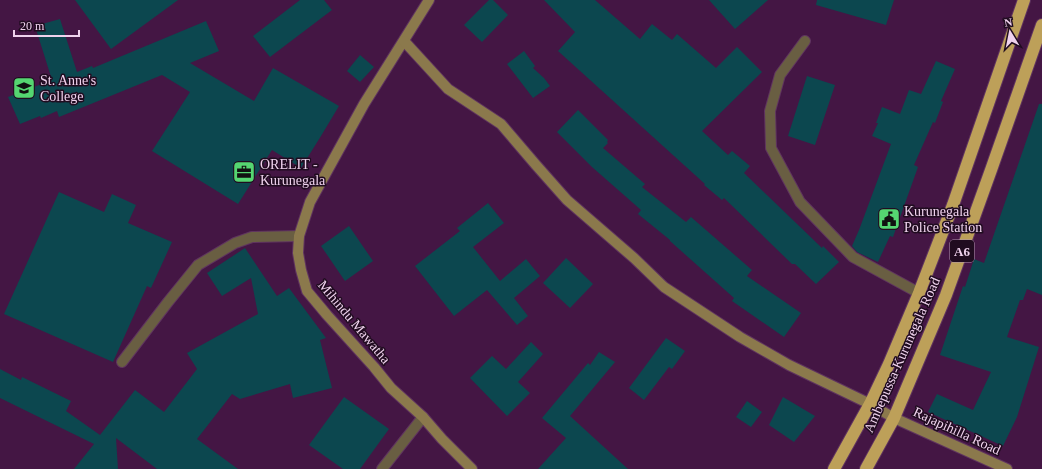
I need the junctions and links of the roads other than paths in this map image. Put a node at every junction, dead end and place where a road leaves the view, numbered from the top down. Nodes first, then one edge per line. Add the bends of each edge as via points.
1 (429, 0) edge
2 (1024, 0) edge
3 (1042, 25) edge
4 (404, 41) junction
5 (805, 41) dead end
6 (299, 236) junction
7 (919, 293) junction
8 (122, 362) dead end
9 (870, 404) junction
10 (423, 416) junction
11 (894, 418) junction
12 (382, 469) edge
13 (472, 469) edge
14 (834, 469) edge
15 (866, 469) edge
16 (1007, 469) edge

1 - 4 street, Mihindu Mawatha
2 - 7 highway, Ambepussa-Kurunegala Road / A6
3 - 11 highway, Ambepussa-Kurunegala Road / A6 via 946,295
4 - 6 street, Mihindu Mawatha via 330,163 310,202
4 - 9 street, Rajapihilla Road via 448,89 501,124 568,200 664,287 782,361
5 - 7 street via 780,76 770,111 771,148 800,202 853,257
6 - 8 street via 252,238 235,243 198,266
6 - 10 street, Mihindu Mawatha via 298,253 307,291 391,388
7 - 9 highway, Ambepussa-Kurunegala Road / A6
9 - 11 street, Rajapihilla Road
9 - 14 highway, Ambepussa-Kurunegala Road / A6
10 - 12 street
10 - 13 street, Mihindu Mawatha
11 - 15 highway, Ambepussa-Kurunegala Road / A6
11 - 16 street, Rajapihilla Road

